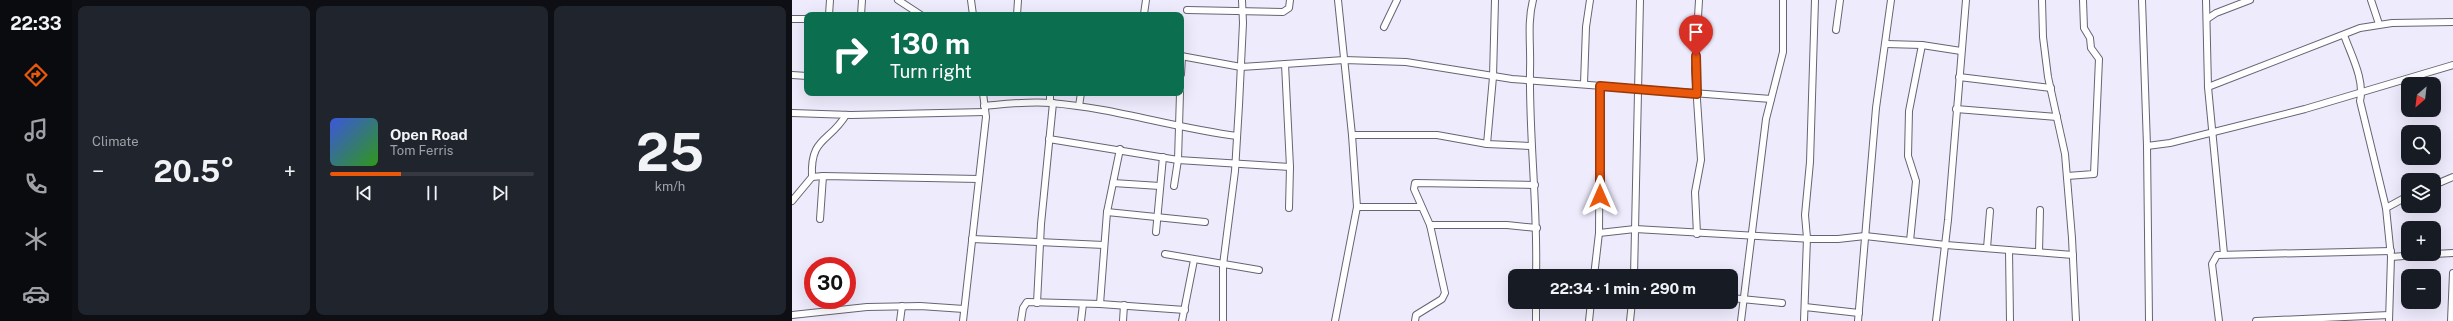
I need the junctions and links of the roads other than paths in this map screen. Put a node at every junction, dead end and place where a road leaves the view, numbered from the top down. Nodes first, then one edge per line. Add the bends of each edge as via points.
1 (830, 0) edge
2 (862, 0) edge
3 (898, 0) edge
4 (971, 0) edge
5 (1018, 0) edge
6 (1146, 0) edge
7 (1242, 0) edge
8 (1290, 0) edge
9 (1338, 0) edge
10 (1397, 0) edge
11 (1495, 0) edge
12 (1533, 0) edge
13 (1590, 0) edge
14 (1640, 0) edge
15 (1699, 0) edge
16 (1783, 0) edge
17 (1815, 0) edge
18 (1840, 0) edge
19 (1891, 0) edge
20 (1966, 0) edge
21 (2042, 0) edge
22 (2083, 0) edge
23 (2142, 0) edge
24 (2206, 0) edge
25 (2250, 0) edge
26 (2371, 0) edge
27 (1187, 10) dead end
28 (829, 12) edge
29 (860, 12) edge
30 (916, 12) edge
31 (973, 12) edge
32 (1017, 12) edge
33 (1144, 12) edge
34 (1242, 12) junction
35 (792, 19) edge
36 (804, 19) edge
37 (2207, 19) junction
38 (2453, 22) edge
39 (2379, 24) junction
40 (1384, 27) dead end
41 (1836, 30) dead end
42 (2344, 35) junction
43 (1886, 44) junction
44 (1922, 46) junction
45 (1961, 51) junction
46 (1184, 56) edge
47 (1344, 60) junction
48 (1285, 64) junction
49 (2453, 65) edge
50 (1241, 67) junction
51 (792, 75) edge
52 (804, 76) edge
53 (1494, 77) junction
54 (1959, 77) junction
55 (1530, 81) junction
56 (1584, 84) junction
57 (1600, 86) junction
58 (2208, 87) junction
59 (2051, 88) junction
60 (1639, 90) junction
61 (2362, 92) junction
62 (1697, 94) junction
63 (983, 96) edge
64 (1050, 96) edge
65 (1081, 96) edge
66 (1180, 96) edge
67 (1771, 99) junction
68 (1051, 103) junction
69 (1079, 106) junction
70 (985, 109) junction
71 (1956, 109) junction
72 (792, 113) edge
73 (846, 115) junction
74 (2057, 117) junction
75 (1178, 126) junction
76 (2213, 133) junction
77 (1352, 135) junction
78 (1237, 136) junction
79 (1049, 139) junction
80 (1487, 144) junction
81 (1530, 146) junction
82 (2147, 146) junction
83 (1120, 149) junction
84 (1163, 157) junction
85 (1178, 160) junction
86 (1235, 163) junction
87 (1290, 167) junction
88 (823, 176) junction
89 (2067, 176) junction
90 (812, 177) junction
91 (2453, 178) edge
92 (979, 179) junction
93 (2441, 182) edge
94 (1113, 183) junction
95 (1534, 184) junction
96 (1160, 186) junction
97 (1174, 186) dead end
98 (792, 191) edge
99 (800, 191) junction
100 (2401, 200) edge
101 (792, 201) edge
102 (1357, 207) junction
103 (1421, 207) junction
104 (1289, 208) dead end
105 (2386, 208) junction
106 (2040, 210) dead end
107 (1990, 211) dead end
108 (1107, 212) junction
109 (1157, 217) junction
110 (820, 219) dead end
111 (1205, 222) dead end
112 (1430, 225) junction
113 (1537, 228) junction
114 (1635, 229) junction
115 (1156, 232) dead end
116 (1599, 233) junction
117 (1697, 234) junction
118 (1752, 236) junction
119 (1865, 236) junction
120 (1807, 238) junction
121 (972, 239) junction
122 (1040, 241) junction
123 (1910, 241) junction
124 (1104, 245) junction
125 (1946, 245) junction
126 (1987, 248) junction
127 (2009, 250) junction
128 (2039, 252) junction
129 (2453, 253) edge
130 (1165, 254) dead end
131 (2224, 254) junction
132 (2391, 254) junction
133 (2401, 254) edge
134 (2441, 254) edge
135 (2073, 255) junction
136 (1194, 260) junction
137 (1223, 265) junction
138 (1536, 269) edge
139 (1595, 269) edge
140 (1634, 269) edge
141 (1258, 270) dead end
142 (2453, 272) edge
143 (1738, 299) edge
144 (1745, 300) junction
145 (1037, 303) junction
146 (1782, 303) dead end
147 (1083, 304) junction
148 (1100, 304) junction
149 (1124, 305) junction
150 (902, 306) junction
151 (1805, 307) junction
152 (964, 309) junction
153 (1536, 309) edge
154 (1590, 309) edge
155 (1631, 309) edge
156 (1185, 310) junction
157 (1859, 313) junction
158 (792, 315) edge
159 (2389, 318) edge
160 (2319, 319) edge
161 (900, 321) edge
162 (963, 321) edge
163 (1021, 321) edge
164 (1081, 321) edge
165 (1123, 321) edge
166 (1182, 321) edge
167 (1222, 321) edge
168 (1335, 321) edge
169 (1414, 321) edge
170 (1536, 321) edge
171 (1589, 321) edge
172 (1630, 321) edge
173 (1741, 321) edge
174 (1804, 321) edge
175 (1858, 321) edge
176 (1936, 321) edge
177 (2010, 321) edge
178 (2076, 321) edge
179 (2149, 321) edge
180 (2219, 321) edge
181 (2256, 321) edge
182 (2450, 321) edge

1 - 28 street
2 - 29 street
3 - 30 street
4 - 31 street
5 - 32 street
6 - 33 street
7 - 34 street
8 - 34 street via 1289,8 1283,12
9 - 47 street
10 - 40 street
11 - 53 street
12 - 55 street via 1529,36
13 - 56 street via 1586,27
14 - 60 street
15 - 62 street via 1696,32
16 - 67 street via 1783,52
17 - 120 street
18 - 41 street
19 - 43 street
20 - 45 street
21 - 59 street via 2043,37
22 - 89 street via 2084,28 2090,38 2091,48 2099,59 2094,174
23 - 82 street
24 - 37 street
25 - 37 street via 2216,12
26 - 39 street
27 - 34 street
34 - 50 street
35 - 36 street
37 - 58 street
38 - 39 street
39 - 42 street
42 - 58 street
42 - 61 street
43 - 44 street
43 - 119 street via 1876,108
44 - 45 street
44 - 123 street via 1909,111 1908,156 1916,181
45 - 54 street
46 - 50 street
47 - 48 street
47 - 53 street via 1406,62
47 - 77 street
48 - 50 street
48 - 87 street
49 - 61 street
50 - 78 street
51 - 52 street
53 - 55 street
53 - 80 street
54 - 59 street
54 - 71 street
55 - 56 street
55 - 81 street
56 - 57 street
57 - 60 street
57 - 116 street
58 - 76 street
59 - 74 street
60 - 62 street
60 - 114 street
61 - 76 street
61 - 105 street via 2360,101
62 - 67 street
62 - 117 street via 1701,160 1695,192
63 - 70 street
64 - 68 street
65 - 69 street
66 - 75 street
67 - 118 street via 1766,119
68 - 69 street
68 - 70 street
68 - 79 street
69 - 75 street
70 - 73 street
70 - 92 street
71 - 74 street
71 - 125 street
72 - 73 street
73 - 90 street via 841,123 824,136 815,149 811,160
74 - 89 street
75 - 78 street
75 - 85 street
76 - 82 street
76 - 131 street
77 - 80 street via 1437,135
77 - 102 street
78 - 86 street
79 - 83 street
79 - 122 street
80 - 81 street
81 - 95 street
82 - 179 street
83 - 84 street
83 - 94 street
84 - 85 street
84 - 96 street
85 - 86 street
85 - 97 street
86 - 87 street
86 - 137 street
87 - 104 street
88 - 90 street
88 - 92 street
88 - 110 street
89 - 135 street
90 - 99 street
91 - 93 street
92 - 121 street
94 - 96 street
94 - 108 street
95 - 103 street via 1486,185 1422,181 1415,183 1414,189
95 - 113 street
96 - 109 street
98 - 99 street
99 - 101 street
100 - 105 street
102 - 103 street
102 - 168 street
103 - 112 street
105 - 132 street
106 - 128 street
107 - 126 street
108 - 109 street
108 - 124 street
109 - 111 street
109 - 115 street
112 - 113 street via 1507,225
112 - 169 street via 1445,293 1442,299 1416,315
113 - 138 street
114 - 116 street
114 - 117 street
114 - 140 street
116 - 139 street
117 - 118 street
118 - 120 street
118 - 144 street
119 - 120 street via 1838,239
119 - 123 street
119 - 157 street
120 - 151 street
121 - 122 street
121 - 152 street
122 - 124 street
122 - 145 street
123 - 125 street
124 - 148 street
125 - 126 street
125 - 176 street
126 - 127 street
127 - 128 street
127 - 177 street
128 - 135 street
129 - 134 street
130 - 136 street
131 - 132 street
131 - 180 street via 2217,255 2212,264
132 - 133 street
132 - 159 street
135 - 178 street
136 - 137 street
136 - 156 street
137 - 141 street
137 - 167 street
142 - 182 street
143 - 144 street
144 - 146 street
144 - 173 street
145 - 147 street
145 - 163 street via 1027,302 1023,308
147 - 148 street
147 - 164 street
148 - 149 street
149 - 156 street
149 - 165 street
150 - 152 street
150 - 158 street
150 - 161 street
151 - 157 street
151 - 174 street
152 - 162 street
153 - 170 street
154 - 171 street
155 - 172 street
156 - 166 street
157 - 175 street
159 - 160 street
160 - 181 street

